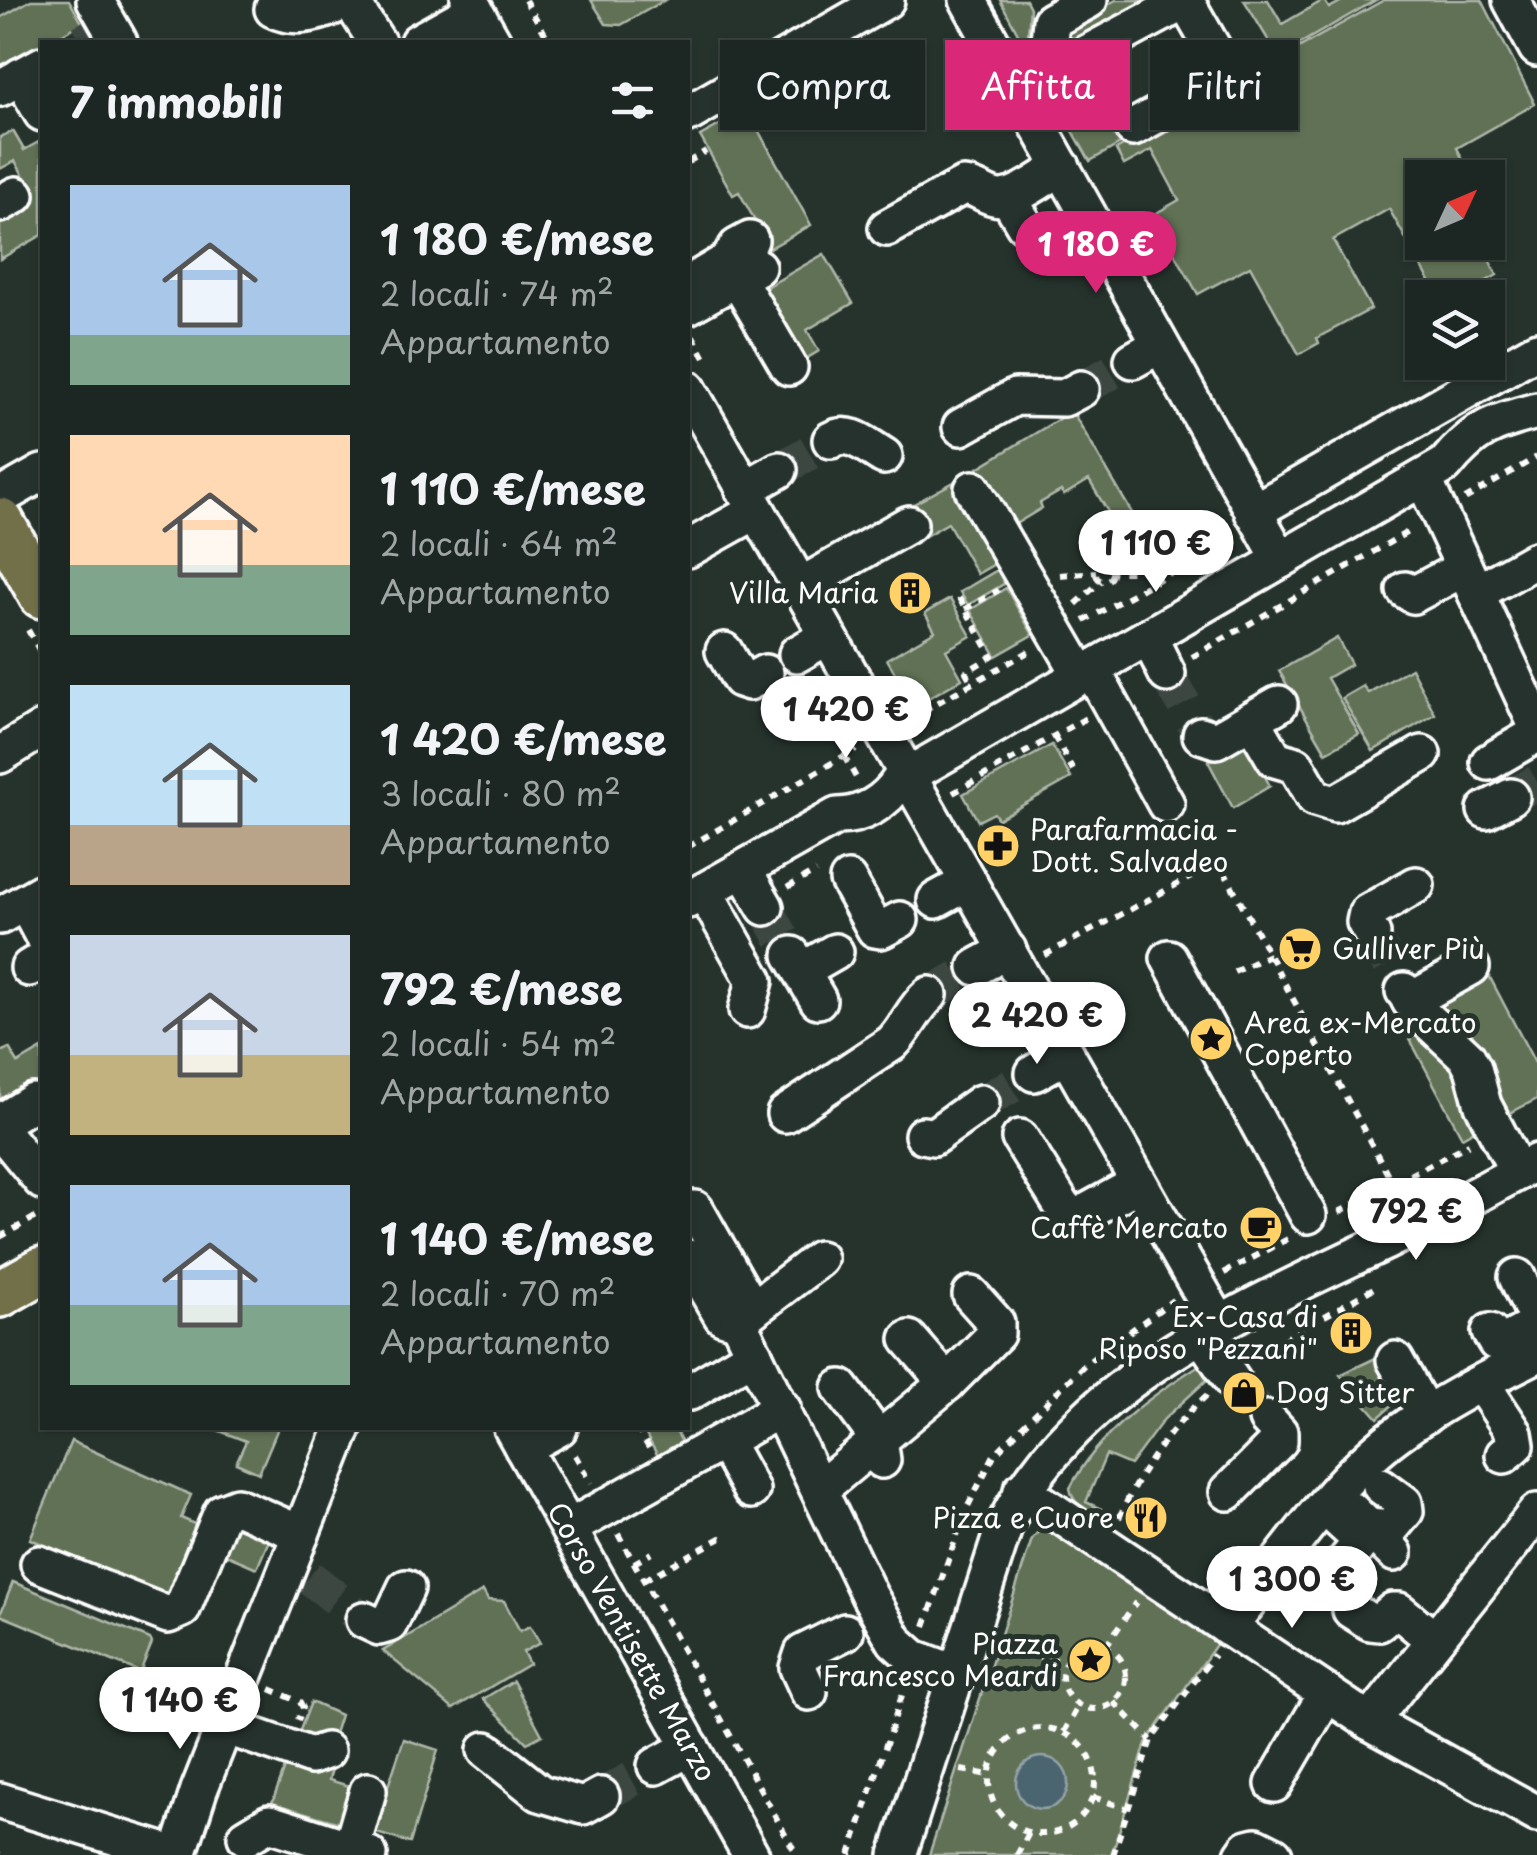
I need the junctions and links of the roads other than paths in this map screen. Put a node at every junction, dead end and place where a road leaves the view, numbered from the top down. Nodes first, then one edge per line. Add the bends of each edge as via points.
1 (885, 0) edge
2 (968, 0) edge
3 (1089, 0) edge
4 (1185, 0) edge
5 (1511, 0) edge
6 (273, 9) dead end
7 (343, 14) edge
8 (480, 19) edge
9 (423, 40) edge
10 (454, 40) edge
11 (991, 40) edge
12 (1051, 40) edge
13 (1112, 40) edge
14 (1537, 48) edge
15 (21, 76) edge
16 (40, 110) edge
17 (690, 113) edge
18 (1134, 128) dead end
19 (1041, 130) edge
20 (1062, 167) junction
21 (887, 228) dead end
22 (748, 261) junction
23 (690, 283) edge
24 (690, 304) edge
25 (1537, 350) edge
26 (788, 368) dead end
27 (1081, 388) tunnel mouth
28 (690, 397) edge
29 (1536, 412) edge
30 (961, 427) dead end
31 (831, 440) tunnel mouth
32 (884, 456) dead end
33 (778, 470) tunnel mouth
34 (1434, 472) junction
35 (40, 474) edge
36 (973, 488) dead end
37 (0, 497) edge
38 (750, 500) junction
39 (1256, 518) junction
40 (0, 521) edge
41 (909, 524) dead end
42 (690, 547) edge
43 (1280, 560) junction
44 (1534, 560) dead end
45 (1470, 581) junction
46 (799, 587) junction
47 (1404, 590) dead end
48 (40, 591) edge
49 (1149, 636) junction
50 (724, 651) dead end
51 (765, 672) dead end
52 (1086, 672) junction
53 (1166, 673) tunnel mouth
54 (1537, 726) edge
55 (40, 731) edge
56 (1537, 734) edge
57 (1201, 735) dead end
58 (1422, 754) dead end
59 (0, 755) edge
60 (1489, 762) dead end
61 (902, 778) junction
62 (1166, 804) dead end
63 (743, 869) junction
64 (836, 874) road end
65 (969, 882) junction
66 (1416, 885) dead end
67 (696, 896) edge
68 (936, 900) dead end
69 (764, 905) tunnel mouth
70 (900, 920) dead end
71 (1372, 934) dead end
72 (1008, 950) junction
73 (835, 952) dead end
74 (1169, 958) dead end
75 (1472, 967) dead end
76 (977, 968) tunnel mouth
77 (804, 975) dead end
78 (929, 994) tunnel mouth
79 (747, 1010) dead end
80 (1067, 1055) junction
81 (1034, 1073) tunnel mouth
82 (33, 1102) dead end
83 (981, 1103) tunnel mouth
84 (785, 1114) dead end
85 (923, 1135) dead end
86 (1020, 1138) dead end
87 (0, 1156) edge
88 (1527, 1167) edge
89 (40, 1179) edge
90 (1139, 1182) junction
91 (40, 1207) edge
92 (695, 1209) dead end
93 (819, 1259) dead end
94 (690, 1261) edge
95 (1335, 1266) junction
96 (40, 1271) edge
97 (1517, 1277) dead end
98 (0, 1294) edge
99 (970, 1295) dead end
100 (745, 1315) junction
101 (1537, 1322) edge
102 (1211, 1330) junction
103 (1490, 1332) dead end
104 (909, 1339) dead end
105 (754, 1354) junction
106 (1537, 1354) edge
107 (1396, 1360) dead end
108 (1231, 1379) tunnel mouth
109 (947, 1383) junction
110 (1481, 1383) junction
111 (841, 1388) dead end
112 (690, 1392) dead end
113 (782, 1408) junction
114 (1426, 1414) junction
115 (1267, 1419) dead end
116 (343, 1430) edge
117 (564, 1436) edge
118 (517, 1438) edge
119 (724, 1440) junction
120 (881, 1453) junction
121 (1504, 1456) dead end
122 (1382, 1486) dead end
123 (820, 1489) junction
124 (752, 1490) dead end
125 (1022, 1490) junction
126 (1228, 1492) dead end
127 (1330, 1500) junction
128 (1537, 1512) edge
129 (1369, 1527) junction
130 (569, 1528) junction
131 (1394, 1553) dead end
132 (300, 1558) junction
133 (39, 1564) dead end
134 (1335, 1574) dead end
135 (406, 1588) dead end
136 (1351, 1610) dead end
137 (364, 1620) dead end
138 (864, 1623) junction
139 (1230, 1629) junction
140 (1433, 1639) junction
141 (957, 1674) junction
142 (810, 1692) dead end
143 (1327, 1693) junction
144 (1370, 1722) junction
145 (225, 1726) junction
146 (690, 1747) junction
147 (486, 1750) dead end
148 (326, 1752) dead end
149 (656, 1766) tunnel mouth
150 (1274, 1784) dead end
151 (368, 1791) dead end
152 (602, 1796) tunnel mouth
153 (0, 1802) edge
154 (1537, 1814) edge
155 (189, 1820) junction
156 (243, 1846) edge
157 (901, 1851) edge
158 (360, 1852) edge
159 (176, 1855) edge
160 (751, 1855) edge
161 (1243, 1855) edge
162 (1274, 1855) edge

1 - 17 street
2 - 11 street
3 - 12 street via 1051,21
4 - 13 street
4 - 18 street via 1224,68 1221,79
5 - 14 street
6 - 7 street via 285,16
8 - 9 street
8 - 10 street
15 - 16 street
19 - 20 street
20 - 21 street via 1016,210 964,186
20 - 39 street via 1147,352
22 - 23 street via 737,247 729,260
22 - 24 street
22 - 26 street
25 - 39 street
27 - 30 street via 1064,398 1015,397
28 - 38 street
29 - 34 street via 1518,434 1474,460
31 - 32 street via 849,436
33 - 38 street
34 - 43 street
34 - 45 street via 1440,514
35 - 37 street
36 - 52 street
38 - 42 street
38 - 46 street
39 - 43 street
40 - 48 main road
41 - 46 street
43 - 49 street
44 - 45 street
45 - 47 street via 1413,595
45 - 54 street
46 - 61 street via 812,646 882,734
49 - 52 street
49 - 53 street
50 - 51 street via 740,679 749,682
52 - 61 street
52 - 62 street via 1111,703
55 - 59 street
56 - 60 street
57 - 58 street via 1216,740 1265,712 1275,759 1296,765 1315,798 1335,804
61 - 63 street via 890,796 854,816 837,816
61 - 65 street via 928,808
63 - 67 street
63 - 69 street
64 - 70 street via 875,929
65 - 68 street
65 - 72 street
66 - 71 street via 1368,912
67 - 79 street via 755,981
72 - 76 street
72 - 80 street
73 - 77 street
74 - 95 street
75 - 88 street via 1407,996 1467,1057 1482,1105
78 - 84 street via 892,1043
80 - 81 street
80 - 90 street
82 - 89 street via 6,1119 2,1132
83 - 85 street via 933,1136
86 - 90 street via 1066,1212 1079,1216
87 - 91 street
88 - 95 street
90 - 102 street
92 - 100 street
93 - 100 street
94 - 100 street via 722,1316
95 - 102 street
96 - 98 main road
97 - 101 street
99 - 109 street via 996,1324 996,1334
100 - 105 street
101 - 103 street via 1502,1344
102 - 108 street
102 - 125 street via 1106,1400
104 - 109 street
105 - 112 street
105 - 113 street
106 - 110 street
107 - 114 street
109 - 120 street
110 - 114 street
110 - 121 street via 1514,1433 1516,1445
111 - 120 street
113 - 119 street
113 - 123 street
114 - 127 street via 1373,1454
115 - 126 street via 1279,1441
116 - 132 street
117 - 118 street
118 - 130 street, Corso Ventisette Marzo
119 - 124 street
119 - 130 street
120 - 123 street
122 - 129 street via 1404,1502 1405,1511 1390,1529
123 - 138 street
125 - 139 street
125 - 141 street
127 - 129 street
127 - 134 street via 1361,1538
127 - 139 street
128 - 140 street
129 - 131 street
130 - 146 street, Corso Ventisette Marzo
132 - 133 street via 237,1506 222,1512 182,1609 168,1614
132 - 145 street
135 - 137 street via 390,1624
136 - 140 street via 1379,1623 1400,1611
138 - 141 street via 914,1658
138 - 142 street via 803,1654 798,1668
139 - 143 street
140 - 144 street
141 - 157 street
143 - 144 street
143 - 150 street
144 - 154 street
145 - 148 street via 311,1756
145 - 155 street
146 - 149 street
146 - 160 street, Corso Ventisette Marzo
147 - 152 street via 540,1793 583,1806
151 - 158 street
153 - 159 street
155 - 156 street
155 - 159 street
156 - 158 street via 270,1824
161 - 162 street via 1256,1846

